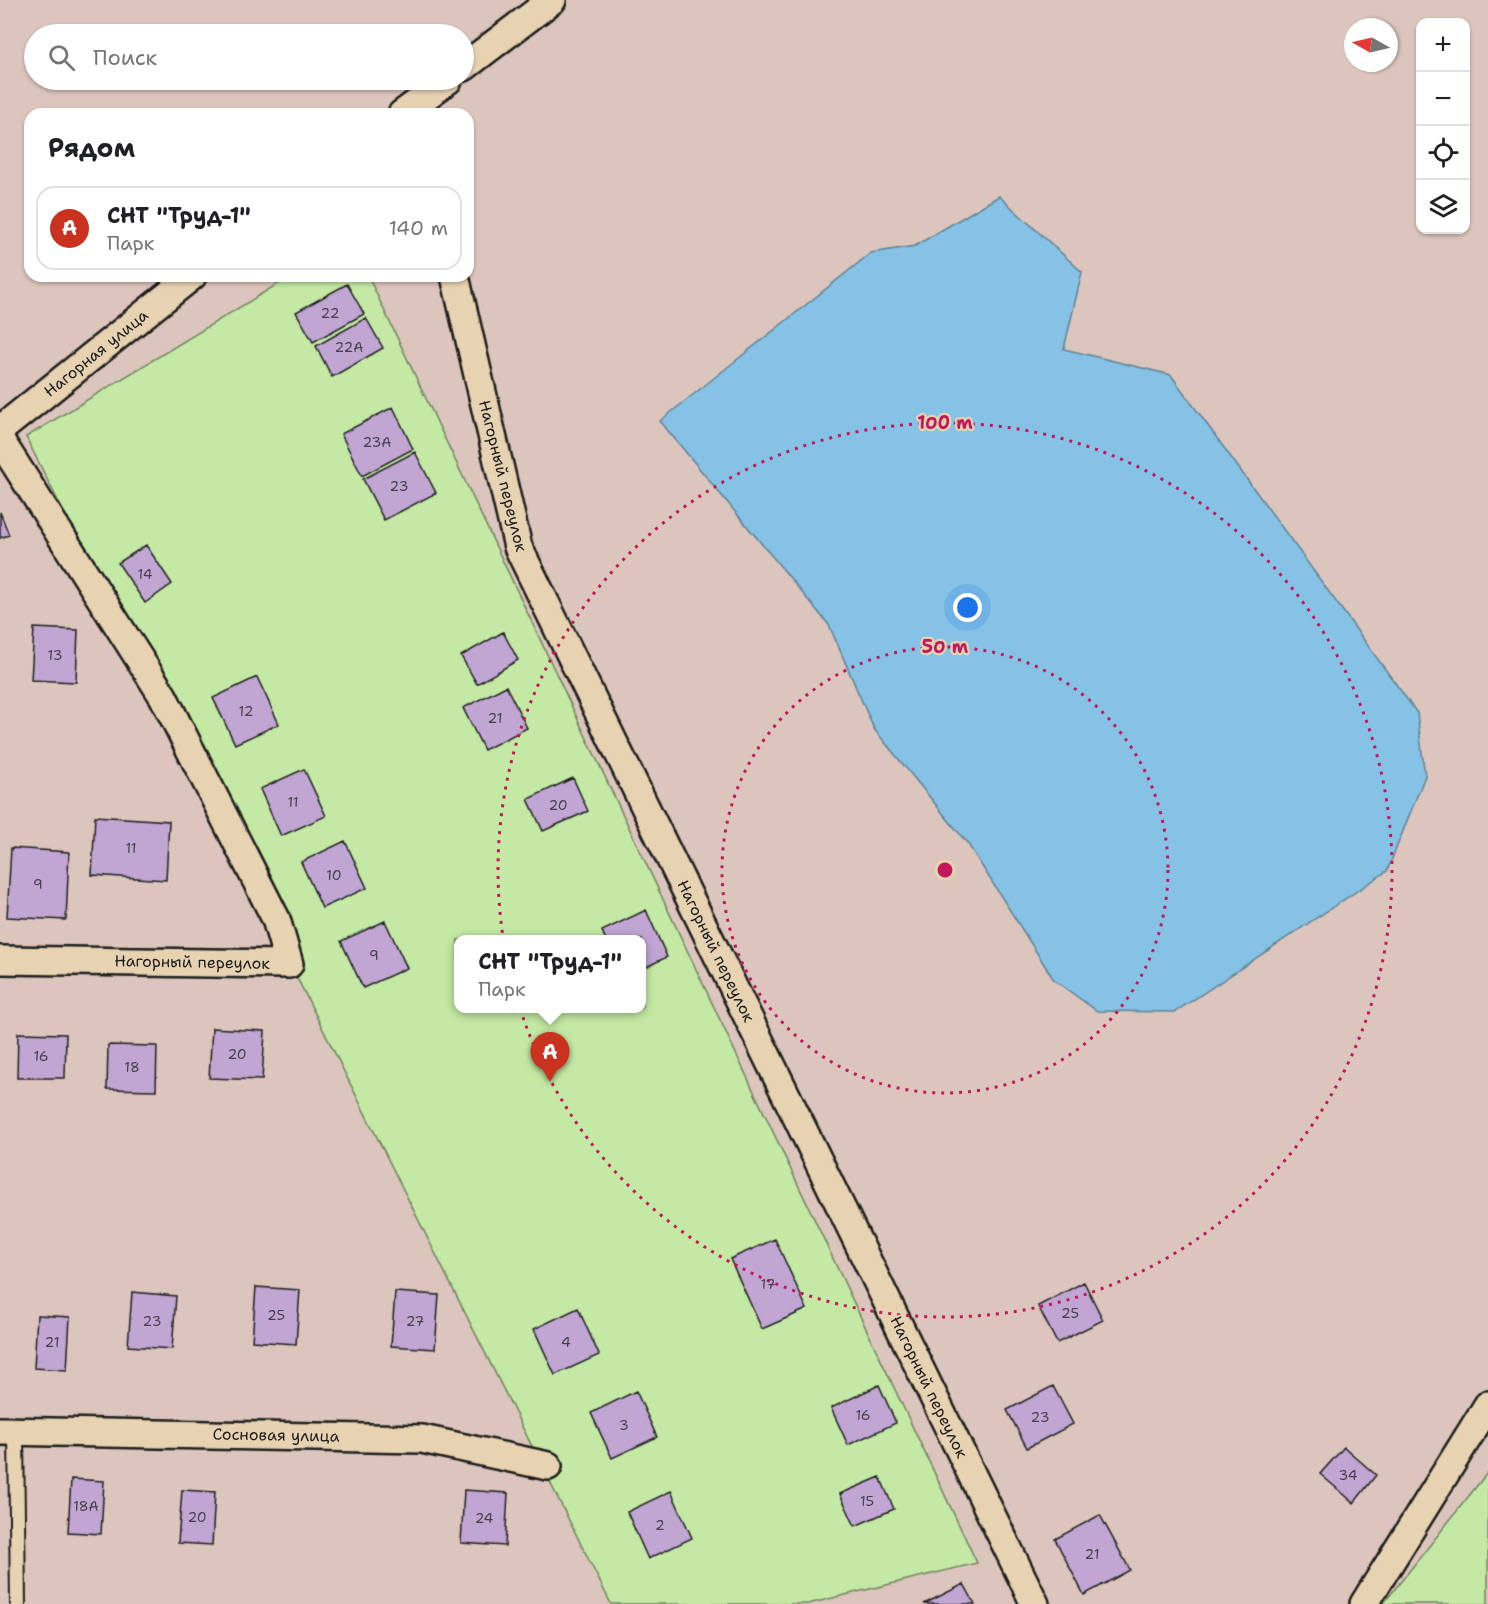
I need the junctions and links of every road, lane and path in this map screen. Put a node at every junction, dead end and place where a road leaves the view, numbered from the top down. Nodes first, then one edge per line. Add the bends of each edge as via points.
1 (552, 0) edge
2 (474, 59) edge
3 (434, 90) edge
4 (410, 108) edge
5 (185, 282) edge
6 (456, 282) edge
7 (0, 430) edge
8 (0, 440) edge
9 (0, 960) edge
10 (1488, 1405) edge
11 (8, 1431) edge
12 (548, 1467) dead end
13 (18, 1604) edge
14 (1035, 1604) edge
15 (1364, 1604) edge

1 - 2 street
3 - 4 street
5 - 7 street, Нагорная улица
6 - 14 street, Нагорный переулок via 518,547
8 - 9 street, Нагорный переулок via 163,696 276,919 289,964
10 - 15 street
11 - 12 street, Сосновая улица via 422,1439
11 - 13 lane

